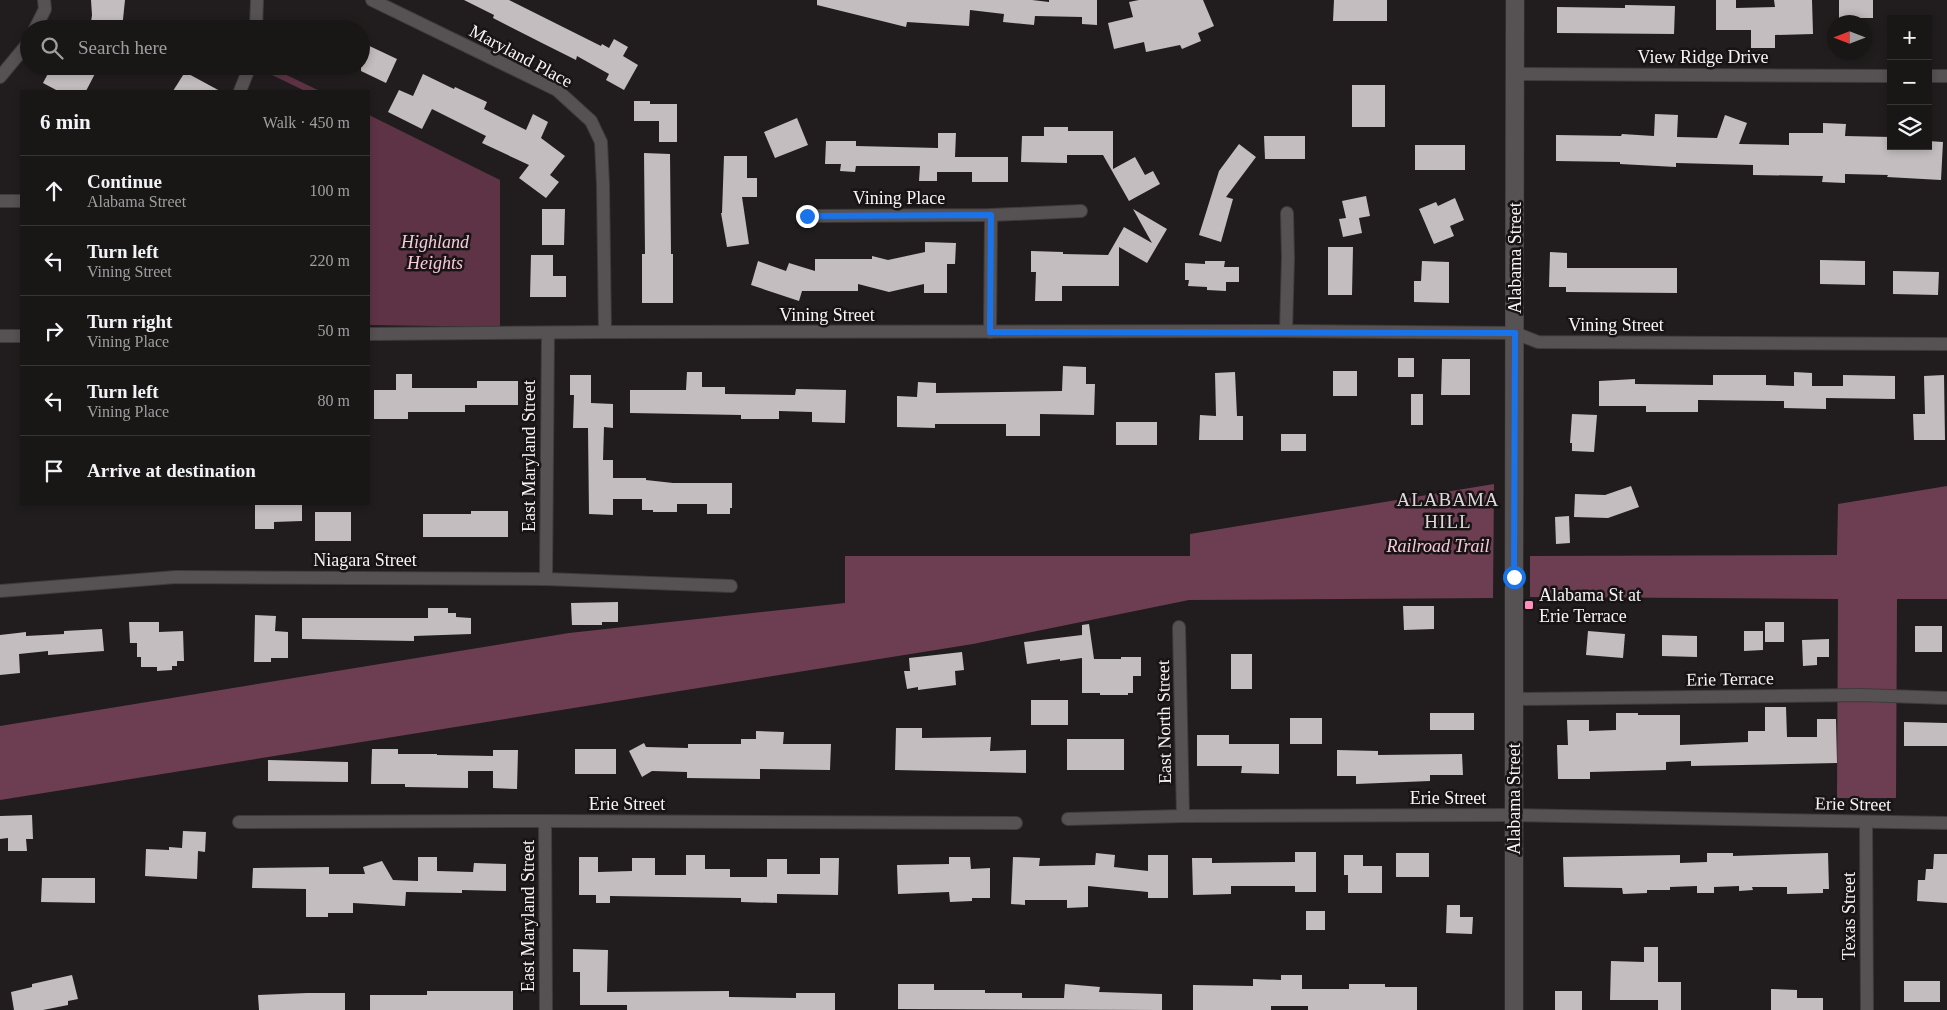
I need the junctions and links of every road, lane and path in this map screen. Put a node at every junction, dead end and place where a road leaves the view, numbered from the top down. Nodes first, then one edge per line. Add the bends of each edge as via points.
1 (44, 0) edge
2 (257, 0) edge
3 (372, 0) edge
4 (1515, 0) edge
5 (40, 20) edge
6 (256, 20) edge
7 (20, 53) edge
8 (1515, 74) junction
9 (246, 75) edge
10 (1887, 76) edge
11 (1932, 76) edge
12 (1947, 76) edge
13 (0, 77) edge
14 (240, 90) edge
15 (0, 201) edge
16 (20, 201) edge
17 (1081, 211) dead end
18 (1287, 213) dead end
19 (991, 215) junction
20 (807, 216) dead end
21 (605, 332) junction
22 (990, 332) junction
23 (1286, 332) junction
24 (548, 333) junction
25 (1515, 333) junction
26 (370, 334) edge
27 (0, 336) edge
28 (20, 336) edge
29 (1947, 344) edge
30 (546, 579) junction
31 (731, 586) dead end
32 (0, 591) edge
33 (1179, 627) dead end
34 (1947, 698) edge
35 (1514, 699) junction
36 (1514, 815) junction
37 (1183, 816) junction
38 (1068, 818) dead end
39 (545, 821) junction
40 (238, 822) dead end
41 (1866, 822) junction
42 (1947, 823) edge
43 (1016, 824) dead end
44 (546, 1010) edge
45 (1514, 1010) edge
46 (1867, 1010) edge

1 - 5 street via 45,9
2 - 6 street
3 - 21 street, Maryland Place via 556,90 592,121 601,142
4 - 8 main road, Alabama Street
7 - 13 street
8 - 10 street, View Ridge Drive
8 - 25 main road, Alabama Street
9 - 14 street
11 - 12 street
15 - 16 street
17 - 19 street, Vining Place
18 - 23 street
19 - 20 street, Vining Place
19 - 22 street
21 - 22 street, Vining Street
21 - 24 street, Vining Street
22 - 23 street, Vining Street
23 - 25 street, Vining Street
24 - 26 street, Vining Street
24 - 30 street, East Maryland Street
25 - 29 street, Vining Street via 1538,342
25 - 35 main road, Alabama Street
27 - 28 street
30 - 31 street, Niagara Street
30 - 32 street, Niagara Street via 176,577
33 - 37 street, East North Street
34 - 35 street, Erie Terrace
35 - 36 main road, Alabama Street
36 - 37 street, Erie Street
36 - 41 street, Erie Street
36 - 45 main road, Alabama Street
37 - 38 street, Erie Street
39 - 40 street, Erie Street
39 - 43 street, Erie Street
39 - 44 street, East Maryland Street
41 - 42 street, Erie Street
41 - 46 street, Texas Street

